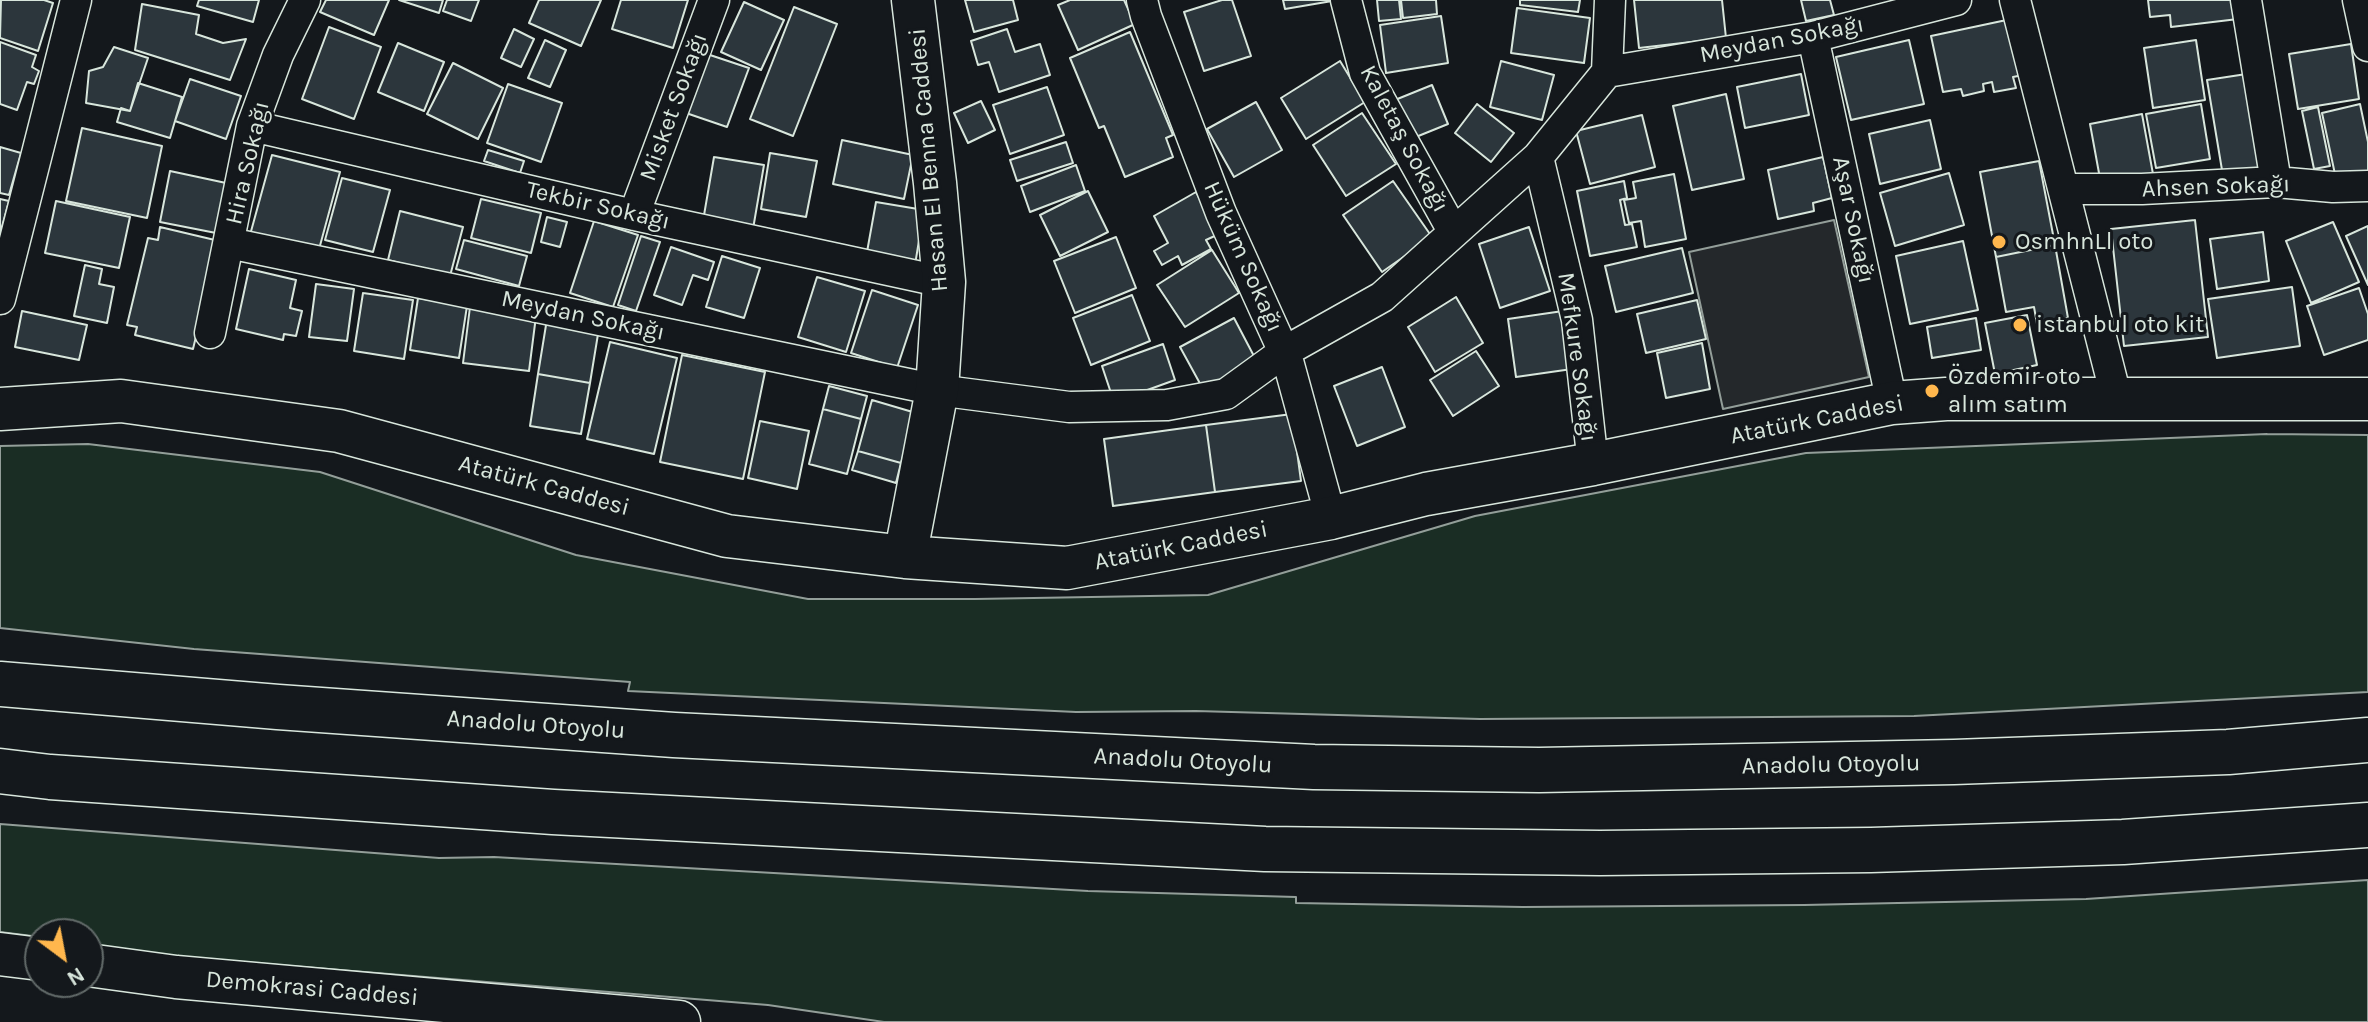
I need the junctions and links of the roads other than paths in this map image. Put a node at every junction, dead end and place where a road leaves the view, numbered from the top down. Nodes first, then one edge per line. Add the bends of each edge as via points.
1 (76, 0) edge
2 (305, 0) edge
3 (714, 0) edge
4 (913, 0) edge
5 (1142, 0) edge
6 (1346, 0) edge
7 (1610, 0) edge
8 (1956, 0) edge
9 (2015, 0) edge
10 (2246, 0) edge
11 (2358, 0) edge
12 (1813, 37) junction
13 (2368, 46) edge
14 (1607, 72) junction
15 (252, 126) junction
16 (1538, 157) junction
17 (2276, 182) junction
18 (2368, 186) edge
19 (2064, 189) junction
20 (634, 215) junction
21 (1453, 231) junction
22 (229, 243) junction
23 (944, 282) junction
24 (0, 299) edge
25 (210, 333) dead end
26 (1284, 352) junction
27 (937, 390) junction
28 (2368, 399) edge
29 (2117, 400) junction
30 (1892, 403) junction
31 (0, 409) edge
32 (1593, 464) junction
33 (1331, 518) junction
34 (905, 557) junction
35 (0, 684) edge
36 (2368, 740) edge
37 (0, 771) edge
38 (2368, 825) edge
39 (0, 954) edge
40 (24, 957) edge
41 (104, 967) edge
42 (679, 1022) edge

1 - 24 street
2 - 15 street, Hira Sokağı
3 - 20 street, Misket Sokağı
4 - 23 street, Hasan El Benna Caddesi
5 - 26 street, Hüküm Sokağı via 1221,213
6 - 21 street, Kaletaş Sokağı via 1365,73
7 - 14 street
8 - 12 street, Meydan Sokağı
9 - 19 street
10 - 17 street
11 - 13 street
12 - 14 street, Meydan Sokağı
12 - 30 street, Aşar Sokağı
14 - 16 street, Meydan Sokağı
15 - 20 street, Tekbir Sokağı
15 - 22 street, Hira Sokağı
16 - 21 street, Meydan Sokağı
16 - 32 street, Mefkure Sokağı via 1577,320
17 - 18 street, Ahsen Sokağı
17 - 19 street, Ahsen Sokağı
19 - 29 street
20 - 23 street, Tekbir Sokağı
21 - 26 street, Meydan Sokağı via 1382,297
22 - 25 street, Hira Sokağı
22 - 27 street, Meydan Sokağı
23 - 27 street, Hasan El Benna Caddesi
26 - 27 street, Meydan Sokağı via 1226,394 1167,405 1069,407
26 - 33 street, Hüküm Sokağı
27 - 34 street, Hasan El Benna Caddesi
28 - 29 street, Atatürk Caddesi
29 - 30 street, Atatürk Caddesi
30 - 32 street, Atatürk Caddesi
31 - 34 street, Atatürk Caddesi via 121,401 339,431 727,536
32 - 33 street, Atatürk Caddesi via 1426,494
33 - 34 street, Atatürk Caddesi via 1067,568
35 - 36 highway, Anadolu Otoyolu via 674,735 1314,767 1539,770 1907,763 2228,752
37 - 38 highway via 553,812 1265,849 1871,850 2123,842
39 - 40 street
41 - 42 street, Demokrasi Caddesi

